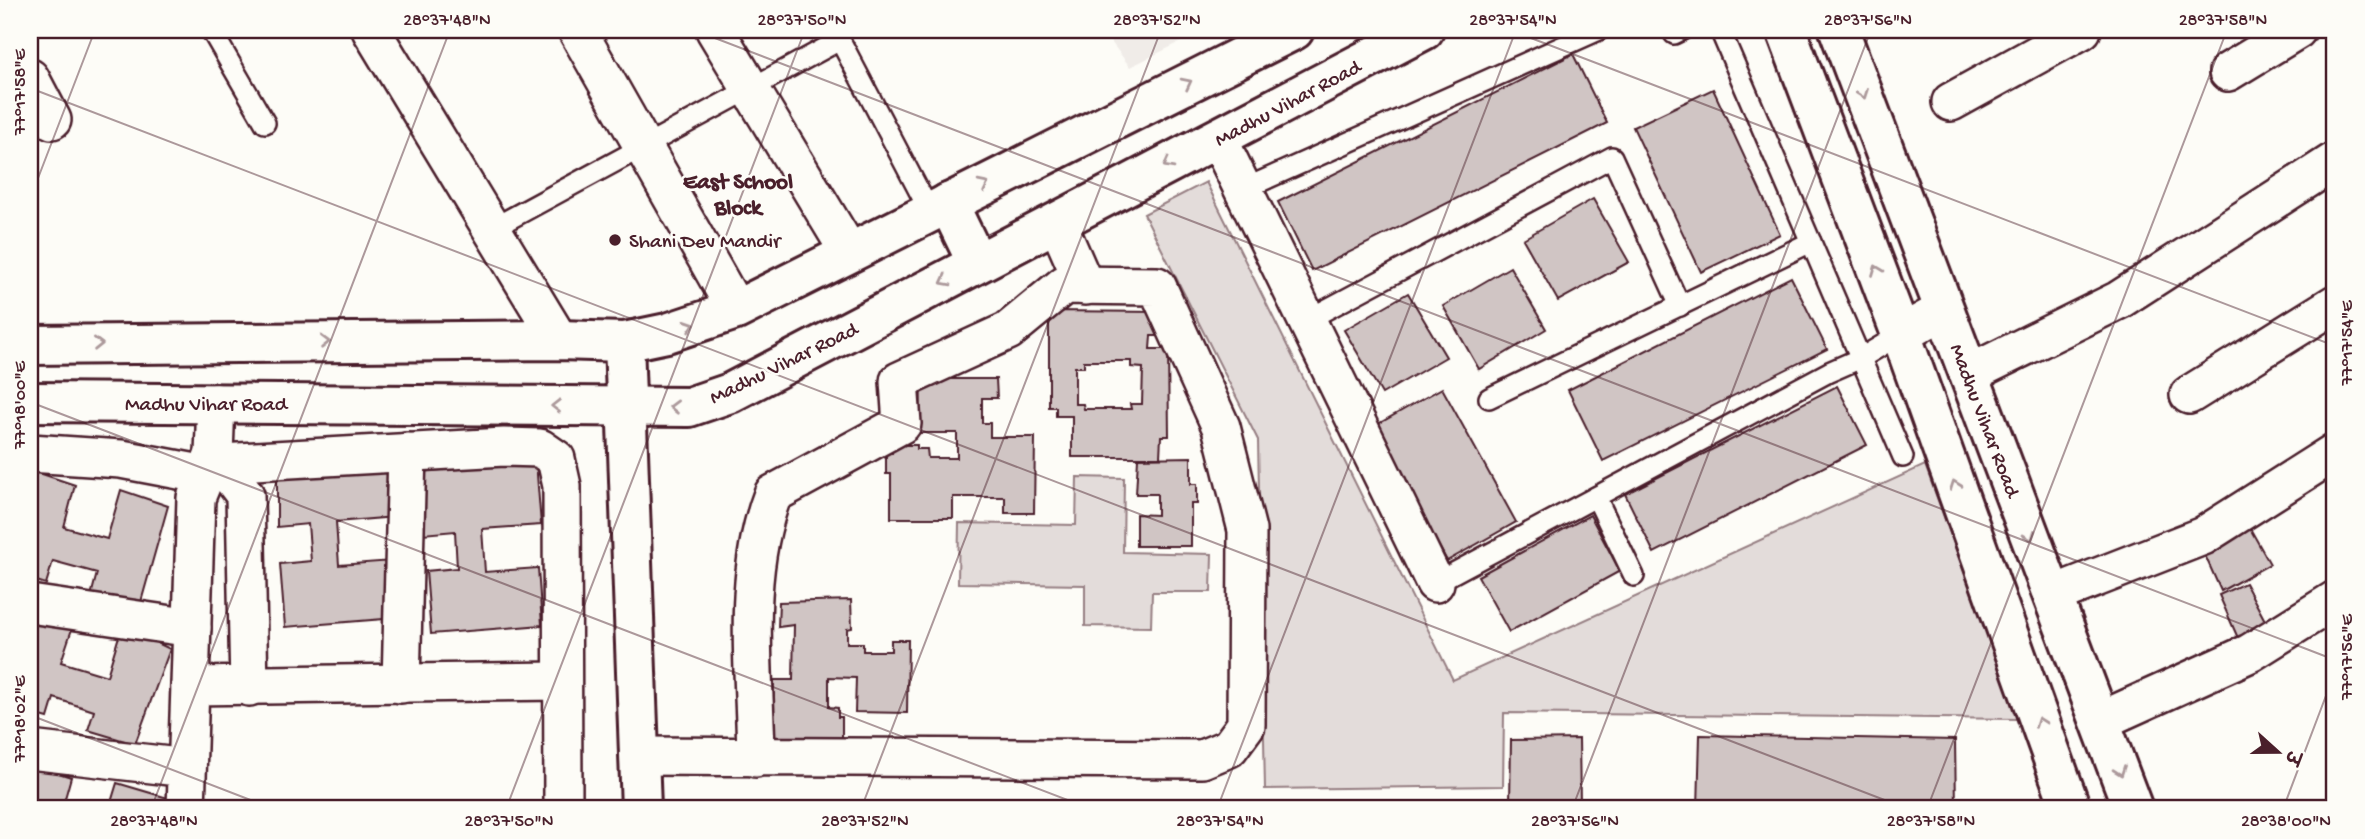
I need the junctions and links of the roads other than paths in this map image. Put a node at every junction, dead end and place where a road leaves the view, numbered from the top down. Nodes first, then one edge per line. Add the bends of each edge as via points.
1 (211, 30) edge
2 (371, 30) edge
3 (577, 30) edge
4 (715, 30) edge
5 (1294, 30) edge
6 (1424, 30) edge
7 (1600, 30) edge
8 (1672, 30) edge
9 (1682, 30) edge
10 (1720, 30) edge
11 (1786, 30) edge
12 (2082, 30) edge
13 (2297, 30) edge
14 (1841, 31) edge
15 (2228, 72) dead end
16 (30, 78) edge
17 (750, 88) junction
18 (1951, 102) dead end
19 (52, 120) dead end
20 (265, 123) dead end
21 (1217, 138) junction
22 (642, 147) junction
23 (2335, 161) edge
24 (1244, 189) junction
25 (939, 207) junction
26 (1057, 222) junction
27 (493, 228) junction
28 (1811, 242) junction
29 (849, 252) junction
30 (977, 264) junction
31 (1085, 286) junction
32 (2335, 304) edge
33 (1680, 306) junction
34 (736, 310) junction
35 (1944, 310) junction
36 (1305, 321) junction
37 (1901, 334) junction
38 (559, 340) junction
39 (624, 342) junction
40 (30, 345) edge
41 (1861, 358) junction
42 (1969, 374) junction
43 (2189, 394) dead end
44 (1489, 398) dead end
45 (30, 402) edge
46 (216, 403) junction
47 (624, 406) junction
48 (407, 452) junction
49 (2335, 452) edge
50 (30, 453) edge
51 (1903, 457) dead end
52 (214, 464) junction
53 (1596, 497) junction
54 (1634, 576) dead end
55 (1435, 583) joint
56 (2052, 595) junction
57 (2335, 600) edge
58 (30, 604) edge
59 (192, 628) junction
60 (562, 681) junction
61 (401, 684) junction
62 (190, 686) junction
63 (249, 687) junction
64 (2102, 720) junction
65 (30, 750) edge
66 (640, 756) junction
67 (756, 758) junction
68 (187, 768) junction
69 (186, 809) edge
70 (563, 809) edge
71 (641, 809) edge
72 (2071, 809) edge
73 (2133, 809) edge

1 - 20 lane
2 - 27 street
3 - 22 street
4 - 17 street
25 -> 5 street
6 - 21 street, Madhu Vihar Road
7 - 24 lane
8 - 9 lane via 1674,34
10 - 28 lane
37 -> 11 street
12 - 18 street
13 - 15 street
14 -> 35 street, Madhu Vihar Road
16 - 19 street
17 - 22 lane
17 - 25 lane via 840,40
17 - 29 street
21 - 24 street
21 -> 26 street, Madhu Vihar Road
22 - 27 lane
22 - 34 street
23 - 42 street via 2119,300
24 - 36 street
25 - 29 street
25 - 30 street
26 - 30 street, Madhu Vihar Road
26 - 31 street
27 - 38 street
28 - 33 lane
28 - 41 lane
29 - 34 street
30 -> 47 street, Madhu Vihar Road via 730,393 689,407
31 - 67 street via 1065,285 1008,331 899,381 902,424 773,494 754,567
31 - 67 street via 1157,286 1221,427 1247,530 1246,725 1229,748 1202,759
32 - 43 street
33 - 36 lane via 1612,157
33 - 44 lane
39 -> 34 street
35 - 37 street
35 - 42 street, Madhu Vihar Road
36 - 55 street
37 - 41 lane
72 -> 37 street
38 - 39 street
40 -> 38 street
39 - 47 street
41 - 51 lane
41 - 53 lane
42 -> 56 street, Madhu Vihar Road
45 - 46 street, Madhu Vihar Road
47 -> 46 street, Madhu Vihar Road
46 - 52 street
47 - 66 street
48 - 52 street
48 - 60 street via 540,447 556,459 562,485
48 - 61 street
49 - 56 street via 2203,536
50 - 52 street
52 - 59 street via 196,498
52 - 63 street via 245,495
53 - 54 lane
53 - 55 lane
56 - 64 street, Madhu Vihar Road
57 - 64 street via 2250,653
58 - 59 street
59 - 62 street
60 - 61 street
60 - 70 street
61 - 63 street
62 - 63 street
62 - 68 street
64 -> 73 street, Madhu Vihar Road
65 - 68 street
66 - 67 street
66 - 71 street
68 - 69 street

